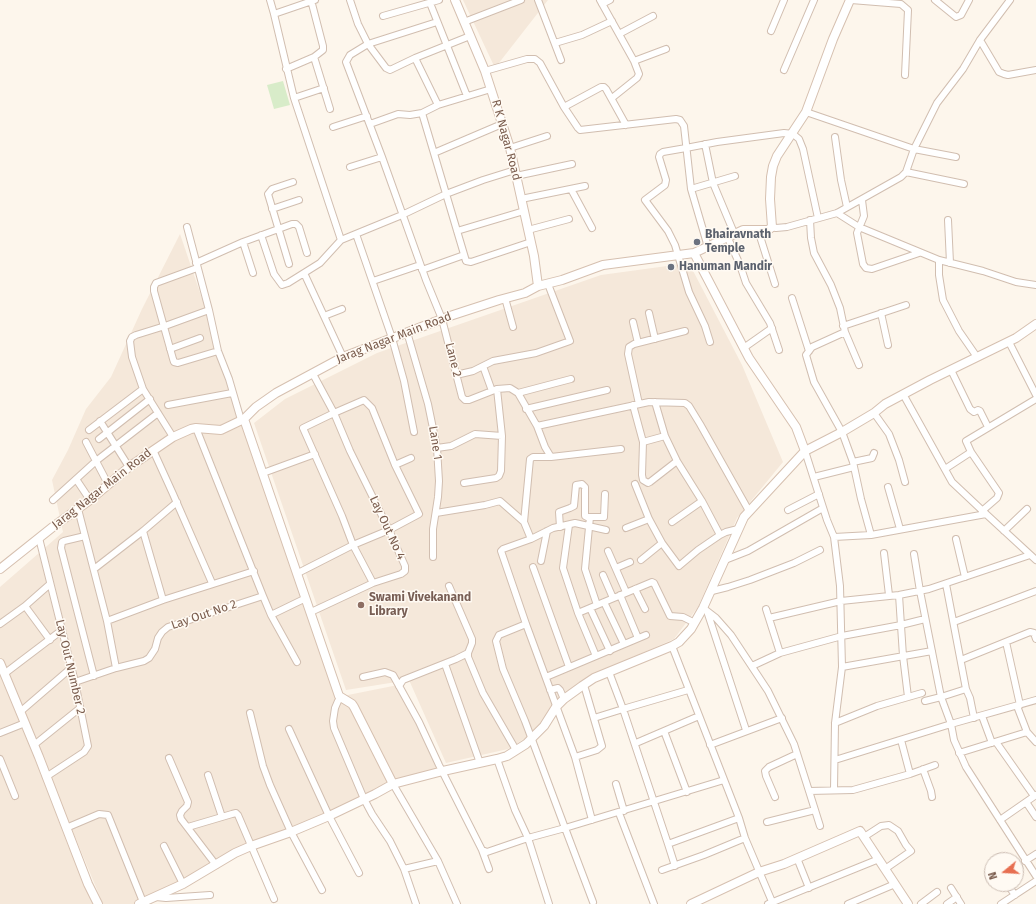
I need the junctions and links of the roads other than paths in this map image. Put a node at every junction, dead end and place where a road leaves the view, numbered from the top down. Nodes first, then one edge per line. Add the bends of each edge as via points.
1 (270, 0) edge
2 (312, 0) edge
3 (350, 0) edge
4 (439, 0) edge
5 (454, 0) edge
6 (521, 0) edge
7 (538, 0) edge
8 (610, 0) edge
9 (784, 0) edge
10 (814, 0) edge
11 (851, 0) edge
12 (935, 0) edge
13 (969, 0) edge
14 (1010, 0) edge
15 (601, 2) edge
16 (430, 3) junction
17 (504, 3) edge
18 (274, 14) junction
19 (383, 16) dead end
20 (654, 16) dead end
21 (612, 21) junction
22 (437, 22) junction
23 (464, 22) junction
24 (771, 31) dead end
25 (619, 34) junction
26 (470, 36) junction
27 (980, 40) junction
28 (555, 43) junction
29 (368, 44) junction
30 (447, 45) junction
31 (666, 49) dead end
32 (314, 57) junction
33 (415, 58) junction
34 (561, 60) dead end
35 (634, 61) junction
36 (286, 68) junction
37 (784, 70) dead end
38 (1036, 70) edge
39 (485, 71) junction
40 (905, 75) dead end
41 (324, 88) junction
42 (491, 89) junction
43 (466, 96) junction
44 (294, 98) junction
45 (612, 98) junction
46 (438, 105) junction
47 (564, 107) junction
48 (330, 109) dead end
49 (806, 112) junction
50 (422, 113) junction
51 (367, 116) junction
52 (370, 124) junction
53 (502, 124) junction
54 (626, 125) junction
55 (333, 127) dead end
56 (792, 134) junction
57 (547, 136) dead end
58 (835, 137) dead end
59 (705, 144) junction
60 (510, 148) junction
61 (686, 148) junction
62 (914, 149) junction
63 (434, 153) junction
64 (382, 157) junction
65 (956, 157) dead end
66 (572, 164) dead end
67 (350, 167) dead end
68 (906, 172) junction
69 (516, 173) junction
70 (734, 176) dead end
71 (293, 182) dead end
72 (713, 183) junction
73 (964, 184) dead end
74 (585, 186) dead end
75 (571, 189) junction
76 (691, 189) junction
77 (446, 194) junction
78 (521, 199) junction
79 (299, 200) dead end
80 (862, 200) junction
81 (847, 208) junction
82 (272, 209) junction
83 (524, 210) junction
84 (837, 213) junction
85 (402, 215) junction
86 (818, 218) junction
87 (569, 219) dead end
88 (810, 220) junction
89 (948, 220) dead end
90 (187, 227) dead end
91 (772, 227) junction
92 (859, 227) junction
93 (592, 228) dead end
94 (279, 229) junction
95 (528, 230) junction
96 (758, 230) junction
97 (457, 231) junction
98 (356, 234) junction
99 (261, 235) junction
100 (730, 235) junction
101 (341, 240) junction
102 (243, 242) junction
103 (531, 242) junction
104 (708, 247) junction
105 (307, 253) dead end
106 (694, 253) junction
107 (919, 253) junction
108 (464, 255) junction
109 (678, 256) junction
110 (939, 260) junction
111 (950, 263) junction
112 (289, 264) dead end
113 (197, 266) junction
114 (421, 267) junction
115 (253, 273) dead end
116 (304, 273) junction
117 (373, 281) junction
118 (548, 284) junction
119 (775, 284) dead end
120 (1036, 285) edge
121 (538, 286) junction
122 (505, 298) junction
123 (792, 298) dead end
124 (906, 305) dead end
125 (342, 309) dead end
126 (209, 310) junction
127 (649, 313) dead end
128 (881, 313) junction
129 (324, 316) junction
130 (442, 319) junction
131 (633, 322) dead end
132 (1036, 324) edge
133 (165, 326) junction
134 (513, 327) dead end
135 (772, 328) junction
136 (844, 329) junction
137 (685, 331) dead end
138 (408, 332) junction
139 (200, 338) dead end
140 (392, 338) junction
141 (655, 339) junction
142 (710, 342) dead end
143 (1008, 342) junction
144 (638, 343) junction
145 (888, 345) dead end
146 (745, 347) junction
147 (170, 349) junction
148 (218, 350) junction
149 (780, 350) dead end
150 (809, 351) junction
151 (343, 357) junction
152 (977, 357) junction
153 (859, 365) dead end
154 (483, 366) junction
155 (951, 370) junction
156 (313, 374) junction
157 (456, 375) junction
158 (571, 379) dead end
159 (143, 388) junction
160 (494, 390) junction
161 (607, 390) dead end
162 (232, 393) junction
163 (518, 393) junction
164 (903, 394) junction
165 (1036, 395) edge
166 (150, 399) junction
167 (1036, 399) edge
168 (654, 402) junction
169 (636, 404) junction
170 (168, 405) dead end
171 (526, 409) junction
172 (158, 413) junction
173 (334, 413) junction
174 (874, 413) junction
175 (243, 419) junction
176 (100, 422) junction
177 (537, 426) junction
178 (988, 427) junction
179 (196, 428) junction
180 (88, 430) dead end
181 (414, 432) dead end
182 (842, 432) junction
183 (107, 433) junction
184 (502, 436) junction
185 (665, 436) junction
186 (173, 437) junction
187 (99, 439) dead end
188 (86, 442) dead end
189 (643, 442) junction
190 (116, 446) junction
191 (437, 448) junction
192 (621, 449) dead end
193 (153, 450) junction
194 (805, 451) junction
195 (971, 452) junction
196 (874, 453) dead end
197 (315, 454) junction
198 (551, 457) junction
199 (411, 458) dead end
200 (96, 461) junction
201 (677, 461) junction
202 (854, 464) junction
203 (395, 465) junction
204 (129, 467) junction
205 (945, 469) junction
206 (263, 473) junction
207 (814, 477) junction
208 (76, 479) junction
209 (905, 482) dead end
210 (464, 483) dead end
211 (108, 484) junction
212 (635, 484) dead end
213 (888, 487) dead end
214 (605, 494) dead end
215 (819, 494) junction
216 (53, 500) dead end
217 (90, 500) junction
218 (702, 501) junction
219 (177, 502) junction
220 (823, 508) junction
221 (78, 509) junction
222 (1027, 509) dead end
223 (788, 510) dead end
224 (749, 511) junction
225 (436, 513) junction
226 (984, 513) junction
227 (649, 519) junction
228 (524, 522) junction
229 (559, 522) junction
230 (590, 522) junction
231 (672, 522) dead end
232 (569, 525) junction
233 (626, 528) dead end
234 (738, 529) junction
235 (900, 529) junction
236 (389, 530) junction
237 (606, 530) dead end
238 (143, 531) junction
239 (547, 531) junction
240 (1004, 531) junction
241 (529, 535) junction
242 (720, 535) junction
243 (871, 535) junction
244 (85, 536) junction
245 (834, 537) junction
246 (39, 538) junction
247 (956, 539) dead end
248 (662, 543) junction
249 (353, 544) junction
250 (820, 550) dead end
251 (608, 551) dead end
252 (884, 553) dead end
253 (914, 554) dead end
254 (1030, 555) junction
255 (434, 557) dead end
256 (641, 560) dead end
257 (725, 560) junction
258 (1036, 560) edge
259 (541, 561) dead end
260 (630, 562) dead end
261 (533, 567) dead end
262 (616, 568) junction
263 (0, 569) edge
264 (94, 569) junction
265 (254, 571) junction
266 (298, 573) junction
267 (604, 575) dead end
268 (965, 577) junction
269 (212, 583) junction
270 (373, 583) junction
271 (50, 584) junction
272 (946, 584) junction
273 (449, 586) dead end
274 (635, 589) junction
275 (1036, 590) edge
276 (712, 591) junction
277 (920, 591) junction
278 (626, 592) junction
279 (889, 595) junction
280 (899, 595) junction
281 (263, 596) junction
282 (617, 596) junction
283 (306, 598) junction
284 (163, 600) junction
285 (841, 601) junction
286 (604, 602) junction
287 (597, 605) junction
288 (24, 606) junction
289 (590, 608) junction
290 (645, 609) dead end
291 (766, 609) dead end
292 (705, 610) junction
293 (311, 612) junction
294 (578, 613) junction
295 (271, 615) junction
296 (769, 618) junction
297 (925, 619) junction
298 (107, 621) junction
299 (954, 622) junction
300 (695, 623) junction
301 (0, 624) edge
302 (526, 624) junction
303 (901, 625) junction
304 (62, 630) junction
305 (646, 635) dead end
306 (842, 636) junction
307 (638, 638) junction
308 (1036, 639) edge
309 (50, 640) junction
310 (1006, 642) junction
311 (624, 644) junction
312 (672, 646) junction
313 (610, 651) junction
314 (932, 651) junction
315 (468, 653) junction
316 (780, 653) junction
317 (596, 656) junction
318 (903, 656) junction
319 (961, 660) junction
320 (297, 662) dead end
321 (0, 663) edge
322 (445, 664) junction
323 (752, 666) junction
324 (569, 667) junction
325 (842, 667) junction
326 (71, 668) junction
327 (116, 668) junction
328 (608, 672) junction
329 (4, 674) junction
330 (94, 676) junction
331 (363, 677) dead end
332 (546, 677) junction
333 (75, 682) junction
334 (398, 683) junction
335 (584, 685) junction
336 (966, 689) junction
337 (550, 690) junction
338 (688, 690) junction
339 (922, 693) dead end
340 (340, 697) junction
341 (908, 697) junction
342 (941, 697) junction
343 (564, 699) junction
344 (1036, 700) edge
345 (925, 701) dead end
346 (1019, 705) junction
347 (556, 707) junction
348 (80, 708) junction
349 (623, 709) junction
350 (20, 712) junction
351 (250, 713) dead end
352 (699, 716) junction
353 (982, 716) junction
354 (594, 718) junction
355 (782, 718) junction
356 (974, 718) junction
357 (25, 723) junction
358 (835, 723) junction
359 (951, 724) junction
360 (289, 729) dead end
361 (746, 730) junction
362 (664, 731) junction
363 (1027, 732) junction
364 (0, 733) edge
365 (531, 737) junction
366 (902, 740) junction
367 (1036, 742) edge
368 (636, 743) junction
369 (994, 743) junction
370 (34, 745) junction
371 (710, 745) junction
372 (516, 750) junction
373 (959, 753) junction
374 (797, 754) junction
375 (575, 756) junction
376 (0, 758) edge
377 (169, 758) dead end
378 (498, 759) junction
379 (835, 760) junction
380 (480, 763) junction
381 (935, 765) dead end
382 (923, 769) junction
383 (443, 771) junction
384 (910, 774) junction
385 (208, 775) dead end
386 (46, 777) junction
387 (724, 780) junction
388 (393, 784) junction
389 (616, 784) dead end
390 (834, 790) junction
391 (809, 791) junction
392 (687, 792) junction
393 (15, 796) dead end
394 (1035, 796) edge
395 (775, 797) dead end
396 (932, 797) dead end
397 (364, 799) junction
398 (654, 802) junction
399 (1026, 802) junction
400 (815, 810) junction
401 (622, 812) junction
402 (329, 816) junction
403 (222, 817) junction
404 (1036, 817) edge
405 (739, 818) junction
406 (592, 820) junction
407 (1000, 820) junction
408 (767, 822) dead end
409 (820, 826) dead end
410 (188, 827) junction
411 (66, 828) junction
412 (565, 828) junction
413 (291, 832) junction
414 (864, 837) junction
415 (528, 838) junction
416 (745, 838) junction
417 (668, 844) junction
418 (164, 846) dead end
419 (251, 846) junction
420 (482, 850) junction
421 (1036, 854) edge
422 (797, 858) junction
423 (879, 859) junction
424 (1025, 861) junction
425 (438, 862) junction
426 (216, 865) junction
427 (675, 866) junction
428 (404, 869) junction
429 (489, 869) dead end
430 (885, 869) junction
431 (662, 870) dead end
432 (760, 872) junction
433 (359, 873) dead end
434 (1036, 876) edge
435 (1036, 881) edge
436 (182, 884) junction
437 (895, 884) junction
438 (809, 888) junction
439 (951, 888) dead end
440 (322, 890) dead end
441 (937, 892) dead end
442 (1011, 892) edge
443 (210, 895) dead end
444 (1013, 896) junction
445 (154, 897) junction
446 (957, 897) junction
447 (274, 899) dead end
448 (593, 902) dead end
449 (141, 903) edge
450 (771, 903) edge
451 (98, 904) edge
452 (416, 904) edge
453 (457, 904) edge
454 (549, 904) edge
455 (654, 904) edge
456 (691, 904) edge
457 (848, 904) edge
458 (908, 904) edge
459 (921, 904) edge
460 (947, 904) edge
461 (961, 904) edge
462 (1001, 904) edge
463 (1016, 904) edge

1 - 18 street
2 - 18 street
2 - 32 street via 324,48
3 - 29 street
4 - 16 street
5 - 23 main road, R K Nagar Road
6 - 17 street
7 - 28 street
8 - 15 street
9 - 24 street
10 - 37 street
11 - 40 street via 901,4 908,10
11 - 49 main road via 833,39
12 - 13 street via 956,17 961,15
14 - 27 street
15 - 21 street
16 - 19 street
16 - 22 street
17 - 23 street
18 - 36 street
20 - 25 street
21 - 25 street
21 - 28 street via 582,35
22 - 29 street
22 - 30 street
23 - 26 main road, R K Nagar Road
25 - 35 street
26 - 30 street
26 - 39 main road, R K Nagar Road
27 - 38 street via 999,72 1008,75
27 - 62 street via 963,69 937,104
28 - 34 street
29 - 33 street via 388,70
29 - 51 street, Lane 2 via 350,55 346,62
30 - 33 street
30 - 43 street
31 - 35 street
32 - 36 street
32 - 41 street
33 - 46 street
35 - 45 street via 639,74 637,78
36 - 44 street
39 - 42 main road, R K Nagar Road
39 - 47 street via 534,59 540,63
41 - 44 street
41 - 48 street
42 - 43 street
42 - 53 main road, R K Nagar Road
43 - 46 street
44 - 101 street
45 - 47 street via 606,89 601,87
45 - 54 street
46 - 50 street
47 - 54 street via 580,130
49 - 56 main road
49 - 62 street
50 - 52 street via 398,114
50 - 63 street
51 - 52 street, Lane 2
51 - 55 street
52 - 64 street, Lane 2
53 - 60 main road, R K Nagar Road
53 - 63 street
54 - 61 street via 680,120 684,126
56 - 59 street
56 - 86 street via 801,144
56 - 91 main road via 773,166 770,199
57 - 60 street
58 - 81 street
59 - 61 street
59 - 72 street
60 - 69 main road, R K Nagar Road
61 - 76 street
61 - 109 street via 660,154 665,184 645,200 668,231
62 - 65 street
62 - 68 street
63 - 77 street
64 - 67 street
64 - 85 street, Lane 2
66 - 69 street
68 - 73 street
68 - 80 street
69 - 77 street via 483,180
69 - 78 main road, R K Nagar Road
70 - 72 street
71 - 82 street via 270,191 268,194
72 - 76 street
72 - 100 street
74 - 75 street
75 - 78 street
75 - 93 street
76 - 104 street
77 - 85 street
77 - 97 street
78 - 83 main road, R K Nagar Road
79 - 82 street
80 - 81 street
80 - 92 street via 864,216
81 - 84 street
82 - 94 street
83 - 95 main road, R K Nagar Road
83 - 97 street
84 - 86 street
84 - 92 street
85 - 98 street
85 - 114 street, Lane 2
86 - 88 street
87 - 95 street
88 - 91 street via 787,227
88 - 136 street via 814,253 840,308
89 - 111 street
90 - 113 street
91 - 96 main road via 768,230
92 - 107 street
92 - 107 street via 857,233 866,268 886,265
94 - 99 street
94 - 105 street via 296,224
94 - 112 street
95 - 103 main road, R K Nagar Road
96 - 100 main road via 743,230
96 - 119 street
97 - 108 street
98 - 101 street
98 - 117 street
99 - 102 street
99 - 116 street via 274,274 282,285
100 - 104 main road, Jarag Nagar Main Road
100 - 135 street via 746,283
101 - 116 street via 320,263
102 - 113 street
102 - 115 street
103 - 108 street via 471,262 466,260
103 - 121 main road, R K Nagar Road
104 - 106 main road, Jarag Nagar Main Road
106 - 109 main road, Jarag Nagar Main Road
106 - 146 main road
107 - 110 street
108 - 114 street
109 - 118 main road, Jarag Nagar Main Road via 603,265
109 - 142 street via 689,292
110 - 111 street
110 - 152 street via 943,300 959,331
111 - 120 street via 1016,282
113 - 126 street
113 - 133 street via 154,285
114 - 117 street
114 - 130 street, Lane 2
116 - 129 street
117 - 140 street
118 - 121 main road, Jarag Nagar Main Road
118 - 154 street via 570,341 536,353 493,361
121 - 122 main road, Jarag Nagar Main Road via 525,293
122 - 130 main road, Jarag Nagar Main Road
122 - 134 street
123 - 150 street
124 - 128 street
125 - 129 street
126 - 133 street
126 - 148 street
127 - 141 street
128 - 136 street
128 - 145 street
129 - 151 street
130 - 138 main road, Jarag Nagar Main Road
130 - 157 street, Lane 2
131 - 144 street
132 - 143 main road
133 - 147 street
133 - 159 street via 136,335 130,341 135,367
135 - 146 street
135 - 149 street
136 - 150 street
136 - 153 street
137 - 141 street
138 - 140 main road, Jarag Nagar Main Road
138 - 191 street, Lane 1
139 - 147 street
140 - 151 main road, Jarag Nagar Main Road
140 - 181 street via 404,380
141 - 144 street
143 - 152 main road
143 - 165 street
144 - 169 street via 630,346 628,354
146 - 194 main road via 749,358 796,427
147 - 148 street via 173,359 178,363
148 - 162 street
150 - 182 street via 806,355 814,382
151 - 156 main road, Jarag Nagar Main Road
152 - 155 main road
154 - 157 street
154 - 160 street
155 - 164 main road
155 - 178 street via 970,409 974,412 980,411
156 - 173 street, Lay Out No 4
156 - 175 main road, Jarag Nagar Main Road via 276,393
157 - 160 street, Lane 2 via 465,400
158 - 163 street
159 - 166 street
159 - 176 street
160 - 163 street via 510,388
160 - 184 street
161 - 171 street
162 - 170 street
162 - 175 street
163 - 171 street
164 - 174 main road
164 - 205 street
166 - 172 street
166 - 183 street
167 - 178 street
168 - 169 street
168 - 185 street
168 - 224 street via 681,402 689,406
169 - 177 street
169 - 189 street
171 - 177 street
172 - 186 street
172 - 190 street
173 - 197 street via 303,428
173 - 203 street via 364,400 372,408
173 - 236 street, Lay Out No 4
174 - 182 main road
174 - 209 street via 889,434
175 - 179 main road, Jarag Nagar Main Road via 220,430
175 - 206 main road
176 - 180 street
176 - 183 street
177 - 198 street
178 - 195 street via 966,441
179 - 186 main road, Jarag Nagar Main Road
179 - 265 street
182 - 194 main road
182 - 202 street
183 - 187 street
183 - 190 street
184 - 191 street via 476,434 451,446
184 - 210 street via 499,476
185 - 189 street
185 - 201 street
186 - 193 main road, Jarag Nagar Main Road
188 - 200 street
189 - 201 street via 642,475 646,482 650,482
190 - 200 street
190 - 204 street
191 - 225 street, Lane 1 via 439,481
192 - 198 street
193 - 204 main road, Jarag Nagar Main Road
193 - 219 street
194 - 207 street
194 - 224 main road
195 - 205 street
195 - 226 street via 999,495
196 - 202 street via 872,458
197 - 206 street
197 - 249 street
198 - 228 street via 530,459
199 - 203 street
200 - 208 street
200 - 211 street
201 - 218 street
202 - 207 street
202 - 243 street
203 - 236 street via 419,514
204 - 211 main road, Jarag Nagar Main Road
205 - 226 street via 952,482
206 - 266 main road
207 - 215 street
208 - 216 street
208 - 217 street
211 - 217 main road, Jarag Nagar Main Road
212 - 227 street
213 - 235 street
214 - 230 street via 605,516
215 - 220 street
215 - 223 street
217 - 221 main road, Jarag Nagar Main Road
218 - 231 street
218 - 242 street
219 - 238 street
219 - 269 street
220 - 245 street
220 - 257 street via 748,551
221 - 244 street
221 - 246 main road, Jarag Nagar Main Road
222 - 240 street
224 - 234 main road
225 - 228 street via 485,506 500,501
225 - 255 street, Lane 1
226 - 235 street
226 - 240 street
227 - 233 street
227 - 248 street
228 - 241 street
229 - 230 street via 559,512 574,506 575,487 582,484 585,488 585,516
229 - 232 street
229 - 239 street
230 - 232 street
230 - 237 street
230 - 287 street via 585,569
232 - 294 street via 563,568
234 - 242 street
234 - 257 main road
235 - 243 street
236 - 249 street
236 - 270 street, Lay Out No 4 via 405,571
238 - 264 street
238 - 284 street
239 - 241 street
239 - 259 street
240 - 254 street
241 - 302 street via 501,551
242 - 248 street via 679,566
243 - 245 street
244 - 264 street
244 - 330 street via 64,541 61,548
245 - 285 street
246 - 263 main road, Jarag Nagar Main Road
246 - 271 street, Lay Out Number 2
247 - 268 street
248 - 256 street
249 - 266 street
249 - 270 street
250 - 276 street via 758,577
251 - 262 street
252 - 279 street
253 - 277 street
254 - 258 street
254 - 268 street
257 - 276 main road
260 - 262 street
261 - 324 street
262 - 278 street
264 - 298 street
265 - 269 street
265 - 281 street
266 - 283 main road
267 - 282 street
268 - 272 street
269 - 284 street
270 - 293 street, Lay Out No 4
271 - 288 street
271 - 304 street, Lay Out Number 2
272 - 277 street
272 - 299 street
273 - 315 street via 472,639
274 - 278 street
274 - 290 street
274 - 300 street via 652,582 670,616 683,617
275 - 299 street
276 - 292 main road
277 - 280 street
277 - 297 street
278 - 282 street
279 - 280 street
279 - 285 street
280 - 303 street
281 - 295 street
281 - 327 street, Lay Out No 2 via 168,627 158,638 149,658
282 - 286 street
282 - 307 street
283 - 293 main road
283 - 295 street
284 - 298 street
285 - 296 street
285 - 306 street
286 - 287 street
286 - 311 street
287 - 289 street
288 - 301 street
288 - 309 street
289 - 294 street
289 - 313 street
291 - 296 street
292 - 300 main road
292 - 323 street via 731,635
292 - 361 street
293 - 340 main road
294 - 317 street
295 - 320 street
296 - 316 street
297 - 303 street
297 - 314 street
298 - 327 street
299 - 319 street
300 - 312 main road via 679,642
302 - 332 street
302 - 365 street via 499,635 496,641 503,669
303 - 306 street
303 - 318 street
304 - 309 street
304 - 326 street, Lay Out Number 2
305 - 307 street
306 - 316 street
306 - 325 street
307 - 311 street
308 - 310 street via 1032,632
309 - 329 street
310 - 319 street
310 - 346 street
311 - 313 street
312 - 328 main road
312 - 338 street
313 - 317 street
314 - 318 street
314 - 342 street
315 - 322 street
315 - 372 street via 483,693
316 - 323 street
317 - 324 street
318 - 325 street
318 - 341 street
319 - 336 street
321 - 329 main road
322 - 334 street
322 - 380 street
323 - 355 street
324 - 332 street
325 - 358 street
326 - 333 street, Lay Out Number 2
326 - 350 street
327 - 330 street, Lay Out No 2
328 - 335 main road
328 - 349 street
329 - 350 main road
330 - 333 street, Lay Out No 2
331 - 334 street via 385,672 393,675
332 - 337 street
333 - 348 street, Lay Out Number 2
334 - 383 street
335 - 343 main road
335 - 354 street
336 - 342 street
336 - 356 street
337 - 343 street via 558,688
337 - 347 street
338 - 349 street
338 - 352 street
339 - 341 street
340 - 388 main road via 354,707
340 - 397 street via 333,724
341 - 358 street
342 - 345 street
342 - 359 street
343 - 347 main road
344 - 346 street
346 - 353 street
346 - 363 street
347 - 365 main road via 544,726
347 - 375 street
348 - 370 street
348 - 386 street, Lay Out Number 2 via 88,746 84,752
349 - 354 street
349 - 368 street
350 - 357 main road
351 - 413 street via 265,772
352 - 362 street
352 - 371 street
353 - 356 street
353 - 369 street
354 - 375 street via 602,746 597,750
355 - 361 street
355 - 374 street
356 - 359 street
357 - 364 street
357 - 370 main road
358 - 379 street
359 - 366 street
359 - 373 street
360 - 402 street
361 - 371 street
362 - 368 street
362 - 392 street
363 - 367 street
363 - 369 street
365 - 372 main road via 526,744
365 - 412 street
366 - 379 street
366 - 384 street
368 - 398 street
369 - 373 street
369 - 394 street
370 - 386 main road
371 - 387 street
372 - 378 main road
373 - 407 street
374 - 391 street
374 - 395 street via 765,771
375 - 406 street
376 - 393 street
377 - 410 street via 188,802 180,815
378 - 380 main road
378 - 415 street via 515,810
379 - 390 street
380 - 383 main road
381 - 382 street
382 - 384 street
382 - 396 street
383 - 388 main road
383 - 420 street
384 - 390 street via 853,790
385 - 403 street
386 - 411 main road
387 - 392 street
387 - 405 street
388 - 397 main road
388 - 425 street
389 - 401 street
390 - 391 street
391 - 400 street
392 - 398 street
394 - 399 street
397 - 402 main road
397 - 428 street
398 - 401 street
398 - 417 street
399 - 404 street
399 - 407 street
400 - 408 street
400 - 409 street
401 - 406 street
401 - 455 street
402 - 413 main road
402 - 433 street
403 - 410 street
403 - 419 street via 236,813 238,815
405 - 416 street
405 - 417 street
406 - 412 street
407 - 424 street
410 - 426 street
411 - 449 street via 99,814 108,815
411 - 451 main road
412 - 415 street
412 - 448 street
413 - 419 main road
413 - 440 street
414 - 422 main road via 860,831
414 - 423 main road
414 - 430 street via 889,824 911,851
415 - 420 street via 487,852
415 - 454 street
416 - 427 street
416 - 432 street
417 - 427 street
418 - 436 street
419 - 426 main road
419 - 447 street
420 - 429 street
421 - 424 street
422 - 432 main road
422 - 438 street
423 - 430 main road
423 - 438 street
424 - 434 street
425 - 428 street
425 - 453 street
426 - 436 main road
427 - 431 street
428 - 452 street
430 - 437 main road
432 - 450 street
432 - 456 main road
435 - 444 street
436 - 445 main road
437 - 457 street
437 - 458 main road
438 - 450 street
439 - 446 street
441 - 459 street
442 - 444 street
443 - 445 street
444 - 462 street
444 - 463 street
445 - 449 main road
446 - 460 street
446 - 461 street

